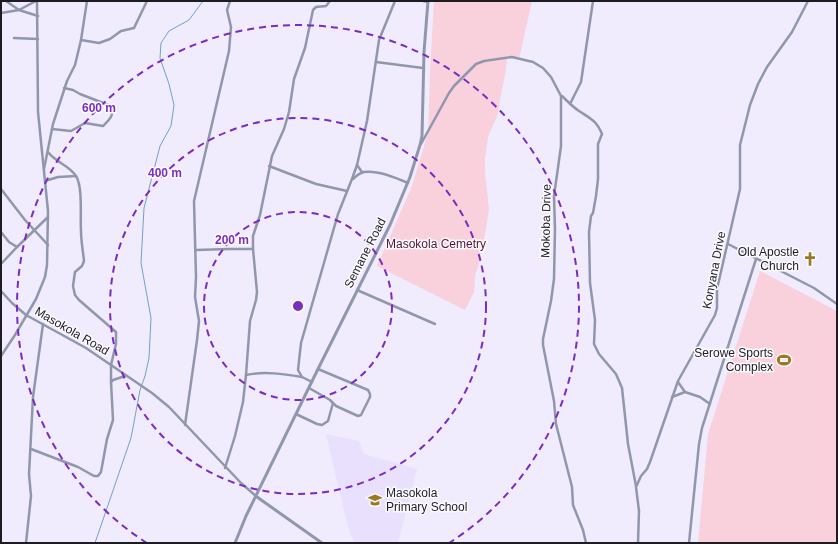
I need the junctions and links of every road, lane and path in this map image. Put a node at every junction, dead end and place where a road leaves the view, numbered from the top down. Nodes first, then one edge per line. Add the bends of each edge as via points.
1 (6, 1) edge
2 (37, 1) edge
3 (88, 1) edge
4 (147, 1) edge
5 (230, 1) edge
6 (330, 1) edge
7 (395, 1) edge
8 (423, 1) edge
9 (593, 1) edge
10 (808, 1) edge
11 (428, 2) edge
12 (19, 10) junction
13 (1, 13) edge
14 (38, 16) junction
15 (14, 38) dead end
16 (38, 39) junction
17 (81, 40) junction
18 (376, 62) junction
19 (423, 68) junction
20 (64, 88) junction
21 (562, 96) junction
22 (570, 104) junction
23 (52, 129) junction
24 (420, 145) junction
25 (48, 152) junction
26 (357, 165) junction
27 (269, 166) junction
28 (43, 171) junction
29 (362, 172) junction
30 (76, 176) junction
31 (352, 179) junction
32 (45, 180) junction
33 (408, 182) junction
34 (1, 189) edge
35 (347, 192) junction
36 (48, 217) junction
37 (34, 229) junction
38 (1, 232) edge
39 (728, 244) junction
40 (48, 245) junction
41 (16, 247) junction
42 (253, 249) junction
43 (196, 250) junction
44 (756, 259) junction
45 (1, 264) edge
46 (357, 290) junction
47 (1, 291) edge
48 (837, 304) edge
49 (26, 315) junction
50 (43, 324) junction
51 (435, 324) dead end
52 (1, 356) edge
53 (111, 365) junction
54 (318, 369) junction
55 (246, 375) junction
56 (125, 376) junction
57 (302, 377) junction
58 (678, 381) junction
59 (111, 382) junction
60 (312, 382) junction
61 (309, 388) junction
62 (685, 392) junction
63 (672, 397) junction
64 (333, 403) junction
65 (710, 404) junction
66 (296, 414) junction
67 (185, 425) junction
68 (31, 449) junction
69 (225, 468) junction
70 (636, 487) junction
71 (256, 496) junction
72 (26, 543) edge
73 (235, 543) edge
74 (322, 543) edge
75 (586, 543) edge
76 (638, 543) edge
77 (689, 543) edge

1 - 12 street
2 - 12 street
2 - 14 street
3 - 17 street
4 - 17 street via 134,28 121,31 99,43
5 - 43 street via 227,10 231,27 228,51 195,197
6 - 27 street via 326,6 313,10 305,48 294,79 287,120
7 - 18 street via 379,40
8 - 11 street
9 - 22 street via 582,82
10 - 39 street, Konyana Drive via 792,32 767,67 750,104 740,145 741,183
11 - 19 street, Semane Road
12 - 13 street
12 - 14 street
14 - 16 street
15 - 16 street
16 - 28 street via 38,112
17 - 20 street via 75,65
18 - 19 street
18 - 26 street
19 - 24 street, Semane Road via 423,124
20 - 23 street
20 - 23 street via 111,106 111,117 103,126 85,124 71,131
21 - 22 street
21 - 24 street via 548,72 533,62 512,57 484,61 476,64 454,86
21 - 75 street, Mokoba Drive via 561,146 554,196 554,279 543,345 557,429 569,470 572,505
22 - 70 street via 593,119 602,134 598,144 594,210 590,216 589,232 590,283 595,320 594,344 616,374 622,388
23 - 25 street
24 - 33 street, Semane Road
25 - 28 street
25 - 30 street
26 - 29 street
26 - 31 street
27 - 35 street via 316,184
27 - 42 street via 253,236
28 - 32 street
29 - 31 street
29 - 33 street
30 - 32 street
30 - 53 street via 79,185 84,261 75,272 73,291 79,300 116,332
31 - 35 street
32 - 36 street
33 - 46 street, Semane Road
34 - 37 street
35 - 57 street via 331,236 301,342 298,370
36 - 37 street
36 - 40 street
37 - 40 street
37 - 41 street
38 - 41 street
39 - 44 street
39 - 58 street, Konyana Drive via 717,289 715,315
40 - 49 street via 45,277
41 - 45 street
42 - 43 street
42 - 55 street via 257,292 250,321
43 - 67 street via 195,297 199,321
44 - 48 street via 814,288
44 - 65 street
46 - 51 street
46 - 54 street, Semane Road
47 - 49 street, Masokola Road
49 - 50 street, Masokola Road
49 - 52 street
50 - 53 street, Masokola Road
50 - 68 street via 33,397
53 - 56 street, Masokola Road
53 - 59 street
54 - 60 street, Semane Road
54 - 64 street via 369,392 370,397 360,416
55 - 57 street via 284,374
55 - 69 street via 235,436
56 - 59 street
56 - 67 street, Masokola Road via 146,388
57 - 60 street
58 - 62 street
58 - 63 street, Konyana Drive
59 - 68 street via 113,420 98,476
60 - 61 street, Semane Road
61 - 64 street
61 - 66 street, Semane Road
62 - 63 street
62 - 65 street
63 - 70 street, Konyana Drive via 650,462
64 - 66 street via 328,422 322,425
65 - 77 street via 700,436
66 - 71 street, Semane Road
67 - 69 street
68 - 72 street via 31,496
69 - 71 street
70 - 76 street
71 - 73 street, Semane Road
71 - 74 street

